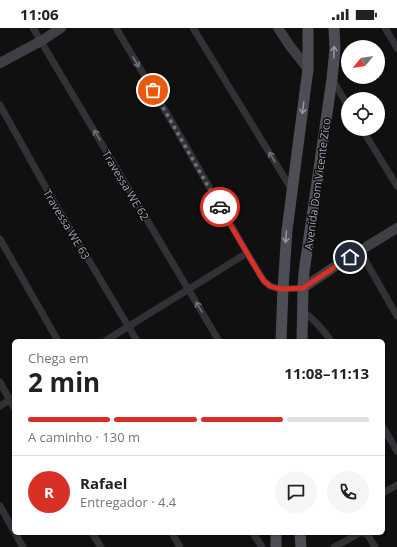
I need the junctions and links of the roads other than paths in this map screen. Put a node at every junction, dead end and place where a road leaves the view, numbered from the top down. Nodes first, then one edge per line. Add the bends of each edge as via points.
1 (33, 28) edge
2 (61, 28) edge
3 (116, 28) edge
4 (193, 28) edge
5 (278, 28) edge
6 (308, 28) edge
7 (334, 28) edge
8 (386, 28) edge
9 (41, 41) junction
10 (397, 48) edge
11 (0, 63) edge
12 (308, 70) junction
13 (332, 79) junction
14 (341, 94) edge
15 (0, 105) edge
16 (366, 136) edge
17 (397, 186) edge
18 (292, 191) junction
19 (397, 228) edge
20 (0, 239) edge
21 (360, 251) junction
22 (247, 253) junction
23 (303, 288) junction
24 (188, 289) junction
25 (283, 289) junction
26 (302, 311) junction
27 (397, 316) edge
28 (128, 326) junction
29 (57, 339) edge
30 (108, 339) edge
31 (137, 339) edge
32 (218, 339) edge
33 (281, 339) edge
34 (302, 339) edge
35 (329, 339) edge
36 (0, 382) edge
37 (12, 399) edge
38 (0, 406) edge
39 (385, 430) edge
40 (397, 451) edge
41 (397, 485) edge
42 (385, 492) edge
43 (0, 506) edge
44 (12, 527) edge
45 (17, 535) edge
46 (93, 535) edge
47 (173, 535) edge
48 (254, 535) edge
49 (276, 535) edge
50 (356, 535) edge
51 (368, 535) edge
52 (23, 547) edge
53 (101, 547) edge
54 (180, 547) edge
55 (262, 547) edge
56 (276, 547) edge
57 (334, 547) edge
58 (375, 547) edge

1 - 9 street, Travessa WE 62
2 - 9 main road
3 -> 22 street
18 -> 4 street
5 - 12 main road
6 - 12 main road, Avenida Dom Vicente Zico
13 -> 7 main road, Avenida Dom Vicente Zico
8 - 10 street
9 - 11 main road
24 -> 9 street, Travessa WE 62
12 -> 18 main road, Avenida Dom Vicente Zico
13 - 14 street
13 - 23 main road, Avenida Dom Vicente Zico
15 - 28 street, Travessa WE 63
16 - 17 street
18 -> 25 main road, Avenida Dom Vicente Zico
19 - 21 main road
20 - 29 street
21 - 23 main road
21 - 27 street
22 - 24 street
22 - 25 street via 264,281 270,286
23 - 25 street
23 - 26 main road, Avenida Dom Vicente Zico
24 - 28 street
32 -> 24 street, Travessa WE 62
25 - 33 main road, Avenida Dom Vicente Zico
26 - 34 main road, Avenida Dom Vicente Zico
26 - 35 street via 319,324
28 - 30 street
28 - 31 street, Travessa WE 63
36 - 37 street
37 - 38 street
39 - 40 street
41 - 42 street
43 - 44 street
45 - 52 street
46 - 53 street
47 - 54 street
48 - 55 street
49 - 56 main road
50 - 57 street
51 - 58 street

